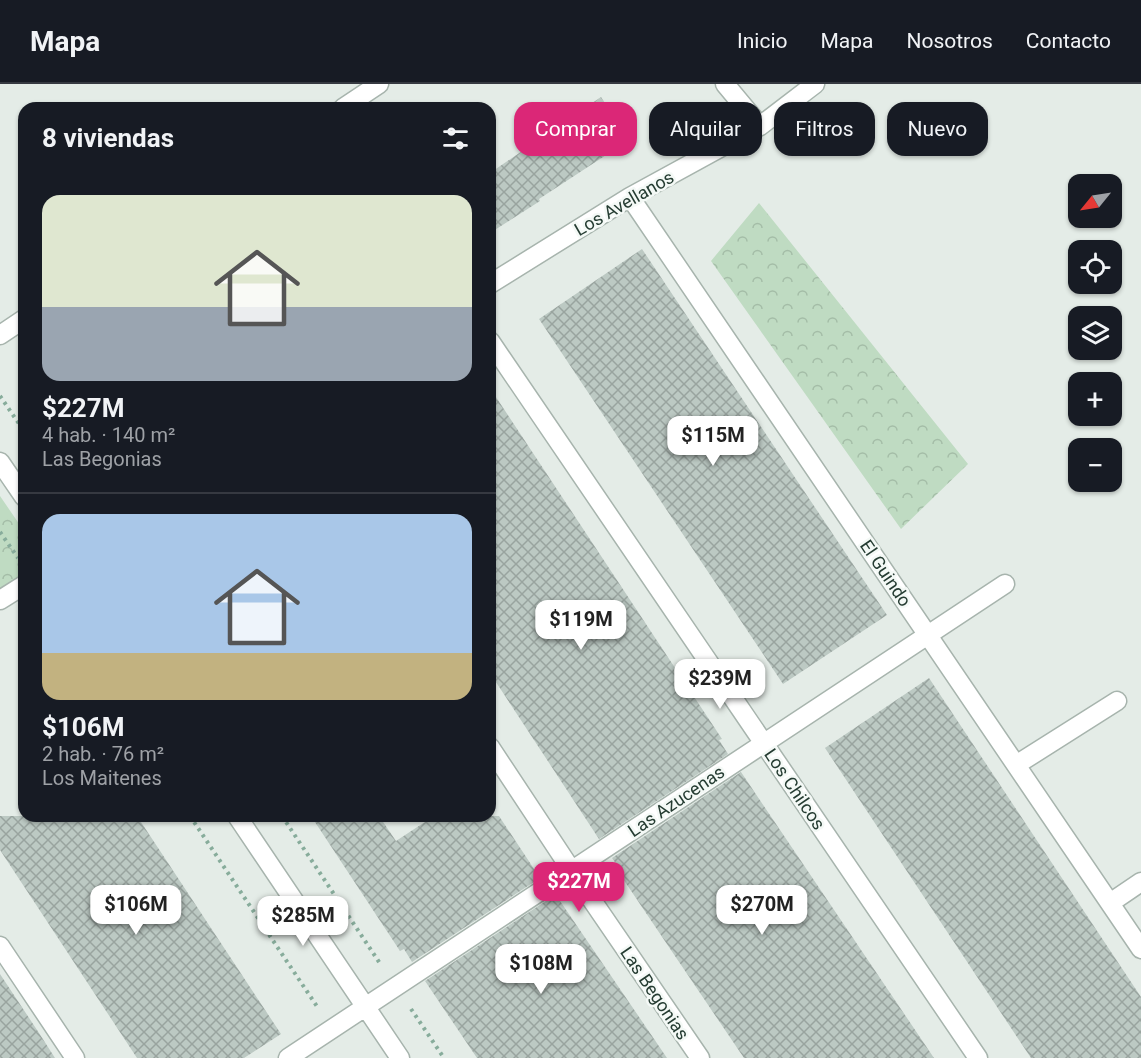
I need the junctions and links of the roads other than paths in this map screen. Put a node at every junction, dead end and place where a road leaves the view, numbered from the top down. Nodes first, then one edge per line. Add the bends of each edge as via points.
1 (379, 84) edge
2 (725, 84) edge
3 (815, 84) edge
4 (352, 102) edge
5 (740, 102) edge
6 (762, 124) edge
7 (705, 156) edge
8 (630, 197) junction
9 (496, 280) edge
10 (18, 323) edge
11 (0, 335) edge
12 (496, 350) edge
13 (0, 462) edge
14 (18, 488) edge
15 (1005, 584) dead end
16 (18, 589) edge
17 (0, 600) edge
18 (928, 635) junction
19 (1117, 701) dead end
20 (764, 743) junction
21 (496, 756) edge
22 (1016, 765) junction
23 (241, 822) edge
24 (572, 871) junction
25 (1141, 882) edge
26 (1110, 903) junction
27 (0, 946) edge
28 (1141, 949) edge
29 (365, 1007) junction
30 (75, 1058) edge
31 (288, 1058) edge
32 (400, 1058) edge
33 (700, 1058) edge
34 (978, 1058) edge

1 - 4 street
2 - 5 street
3 - 6 street, Los Avellanos
7 - 8 street, Los Avellanos
8 - 9 street, Los Avellanos
8 - 18 street, El Guindo
10 - 11 street
12 - 20 street, Los Chilcos
13 - 14 street
15 - 18 street, Las Azucenas
16 - 17 street
18 - 20 street, Las Azucenas
18 - 22 street, El Guindo
19 - 22 street
20 - 24 street, Las Azucenas
20 - 34 street, Los Chilcos
21 - 24 street, Las Begonias
22 - 26 street, El Guindo
23 - 29 street
24 - 29 street, Las Azucenas
24 - 33 street, Las Begonias
25 - 26 street
26 - 28 street, El Guindo
27 - 30 street
29 - 31 street, Las Azucenas
29 - 32 street

